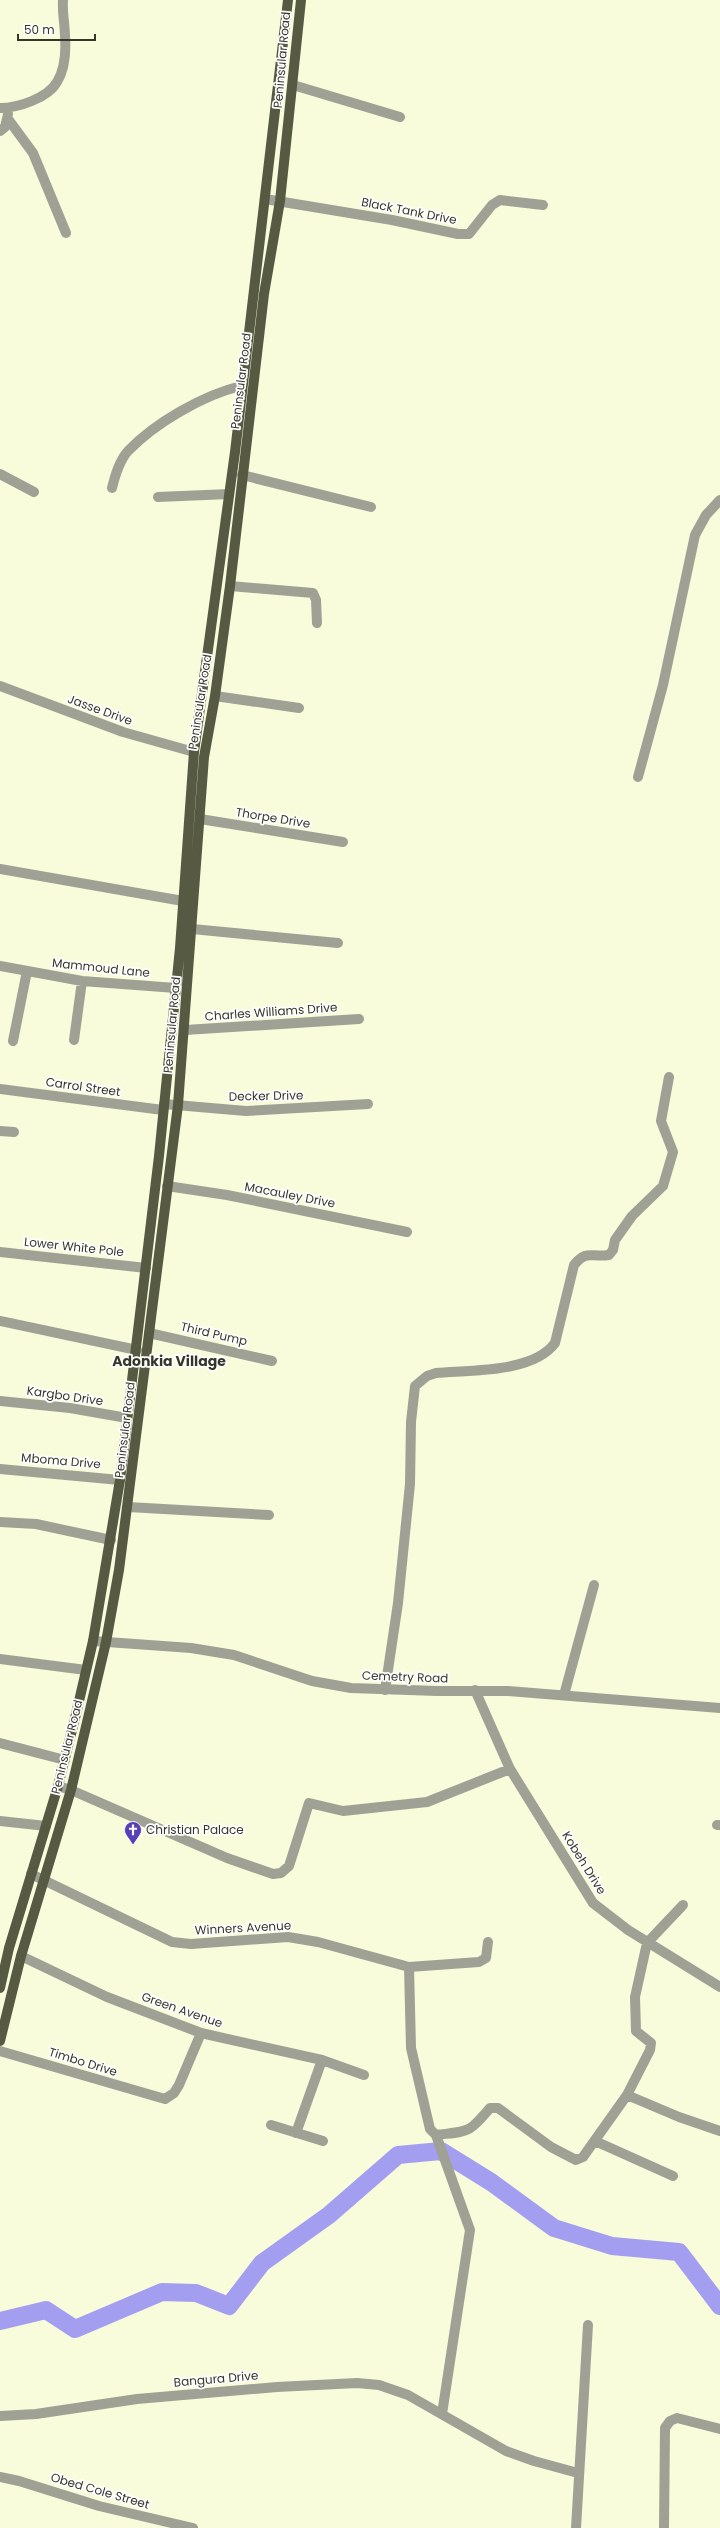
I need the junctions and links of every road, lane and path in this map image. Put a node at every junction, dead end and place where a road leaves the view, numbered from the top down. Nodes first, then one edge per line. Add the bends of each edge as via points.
1 (63, 0) edge
2 (288, 0) edge
3 (301, 0) edge
4 (293, 85) junction
5 (4, 108) edge
6 (400, 117) dead end
7 (8, 119) junction
8 (0, 131) edge
9 (266, 200) junction
10 (280, 201) junction
11 (543, 205) dead end
12 (66, 233) dead end
13 (241, 386) junction
14 (0, 474) edge
15 (242, 475) junction
16 (112, 488) dead end
17 (34, 492) dead end
18 (229, 494) junction
19 (158, 497) dead end
20 (720, 500) edge
21 (370, 507) dead end
22 (230, 586) junction
23 (317, 623) dead end
24 (0, 686) edge
25 (215, 696) junction
26 (299, 708) dead end
27 (194, 752) junction
28 (638, 777) dead end
29 (200, 819) junction
30 (343, 842) dead end
31 (0, 869) edge
32 (183, 901) junction
33 (192, 929) junction
34 (338, 943) dead end
35 (0, 966) edge
36 (27, 971) junction
37 (82, 981) junction
38 (176, 988) junction
39 (359, 1019) dead end
40 (185, 1030) junction
41 (74, 1040) dead end
42 (13, 1041) dead end
43 (669, 1077) dead end
44 (0, 1089) edge
45 (368, 1104) dead end
46 (178, 1105) junction
47 (163, 1107) junction
48 (0, 1131) edge
49 (14, 1132) dead end
50 (168, 1186) junction
51 (407, 1232) dead end
52 (0, 1252) edge
53 (146, 1268) junction
54 (0, 1321) edge
55 (150, 1333) junction
56 (137, 1350) junction
57 (272, 1361) dead end
58 (0, 1401) edge
59 (127, 1418) junction
60 (0, 1469) edge
61 (120, 1480) junction
62 (128, 1508) junction
63 (269, 1515) dead end
64 (0, 1522) edge
65 (111, 1540) junction
66 (594, 1585) dead end
67 (93, 1641) junction
68 (106, 1642) junction
69 (0, 1659) edge
70 (86, 1670) junction
71 (385, 1690) junction
72 (475, 1690) junction
73 (564, 1695) junction
74 (720, 1708) edge
75 (0, 1743) edge
76 (65, 1760) junction
77 (510, 1769) junction
78 (58, 1786) junction
79 (71, 1790) junction
80 (0, 1821) edge
81 (46, 1826) junction
82 (31, 1874) junction
83 (44, 1879) junction
84 (683, 1905) dead end
85 (488, 1942) dead end
86 (647, 1943) junction
87 (21, 1956) junction
88 (409, 1967) junction
89 (720, 1987) edge
90 (0, 1988) edge
91 (201, 2033) junction
92 (0, 2041) edge
93 (0, 2051) edge
94 (322, 2060) junction
95 (364, 2075) dead end
96 (626, 2094) junction
97 (271, 2125) dead end
98 (720, 2131) edge
99 (296, 2132) junction
100 (437, 2139) junction
101 (323, 2141) dead end
102 (595, 2141) junction
103 (673, 2176) dead end
104 (588, 2325) dead end
105 (442, 2414) junction
106 (0, 2416) edge
107 (720, 2428) edge
108 (578, 2473) junction
109 (0, 2477) edge
110 (193, 2528) edge
111 (576, 2528) edge
112 (664, 2528) edge

1 - 5 street via 64,62 57,83 39,98
2 - 9 main road, Peninsular Road
3 - 4 main road, Peninsular Road
4 - 6 street
4 - 10 main road, Peninsular Road
5 - 7 street
7 - 8 street
7 - 12 street via 33,153
9 - 10 street
9 - 13 main road, Peninsular Road
10 - 11 street, Black Tank Drive via 458,234 469,234 492,205 500,200
10 - 15 main road, Peninsular Road via 264,294
13 - 16 street via 218,392 181,410 127,452
13 - 18 main road, Peninsular Road
14 - 17 street
15 - 21 street
15 - 22 main road, Peninsular Road
18 - 19 street
18 - 27 main road, Peninsular Road
20 - 28 street via 706,515 694,535 663,684
22 - 23 street via 313,592
22 - 25 main road, Peninsular Road
24 - 27 street, Jasse Drive via 123,732
25 - 26 street
25 - 29 main road, Peninsular Road via 204,757
27 - 32 main road, Peninsular Road
29 - 30 street, Thorpe Drive
29 - 33 main road, Peninsular Road
31 - 32 street
32 - 38 main road, Peninsular Road
33 - 34 street
33 - 40 main road, Peninsular Road
35 - 36 street, Mammoud Lane
36 - 37 street, Mammoud Lane
36 - 42 street
37 - 38 street, Mammoud Lane
37 - 41 street
38 - 47 main road, Peninsular Road
39 - 40 street, Charles Williams Drive
40 - 46 main road, Peninsular Road
43 - 71 street via 661,1120 673,1152 663,1186 632,1216 608,1255 582,1256 574,1265 555,1344 550,1350 513,1367 432,1374 415,1386 411,1422 410,1484 398,1603
44 - 47 street, Carrol Street
45 - 46 street, Decker Drive via 266,1111
46 - 47 street, Decker Drive
46 - 50 main road, Peninsular Road
47 - 53 main road, Peninsular Road
48 - 49 street
50 - 51 street, Macauley Drive via 227,1195
50 - 55 main road, Peninsular Road
52 - 53 street, Lower White Pole
53 - 56 main road, Peninsular Road
54 - 56 street
55 - 57 street, Third Pump
55 - 62 main road, Peninsular Road
56 - 59 main road, Peninsular Road
58 - 59 street, Kargbo Drive via 70,1408
59 - 61 main road, Peninsular Road
60 - 61 street, Mboma Drive
61 - 65 main road, Peninsular Road
62 - 63 street
62 - 68 main road, Peninsular Road
64 - 65 street via 36,1524
65 - 67 main road, Peninsular Road
66 - 73 street
67 - 68 street, Cemetry Road
67 - 70 main road, Peninsular Road
68 - 71 street, Cemetry Road via 191,1648 234,1655 312,1681
68 - 79 main road, Peninsular Road
69 - 70 street
70 - 76 main road, Peninsular Road
71 - 72 street, Cemetry Road
72 - 73 street, Cemetry Road
72 - 77 street, Kobeh Drive
73 - 74 street, Cemetry Road
75 - 76 street
76 - 78 main road, Peninsular Road
77 - 79 street via 427,1802 343,1811 309,1803 289,1866 281,1873 274,1874 227,1858
77 - 86 street, Kobeh Drive via 593,1903
78 - 79 street
78 - 81 main road, Peninsular Road
79 - 83 main road, Peninsular Road
80 - 81 street
81 - 82 main road, Peninsular Road
82 - 83 street, Winners Avenue
82 - 90 main road, Peninsular Road
83 - 87 main road, Peninsular Road
83 - 88 street, Winners Avenue via 172,1942 191,1944 288,1937 318,1942
84 - 86 street
85 - 88 street, Winners Avenue via 486,1958 479,1962
86 - 89 street, Kobeh Drive
86 - 96 street via 635,1997 636,2031 651,2043 650,2050
87 - 91 street, Green Avenue via 107,1997
87 - 92 main road, Peninsular Road
88 - 100 street via 411,2048 426,2118
91 - 93 street, Timbo Drive via 174,2092 165,2099
91 - 94 street, Green Avenue
94 - 95 street, Green Avenue
94 - 99 street
96 - 98 street
96 - 102 street
97 - 99 street
99 - 101 street
100 - 102 street via 464,2133 490,2108 498,2108 569,2158 576,2160 583,2157
100 - 105 street via 470,2230
102 - 103 street
104 - 108 street
105 - 106 street, Bangura Drive via 408,2395 378,2386 356,2384 277,2387 145,2398 36,2414
105 - 108 street, Bangura Drive via 506,2451
107 - 112 street via 676,2418 665,2428
108 - 111 street
109 - 110 street, Obed Cole Street via 99,2506

